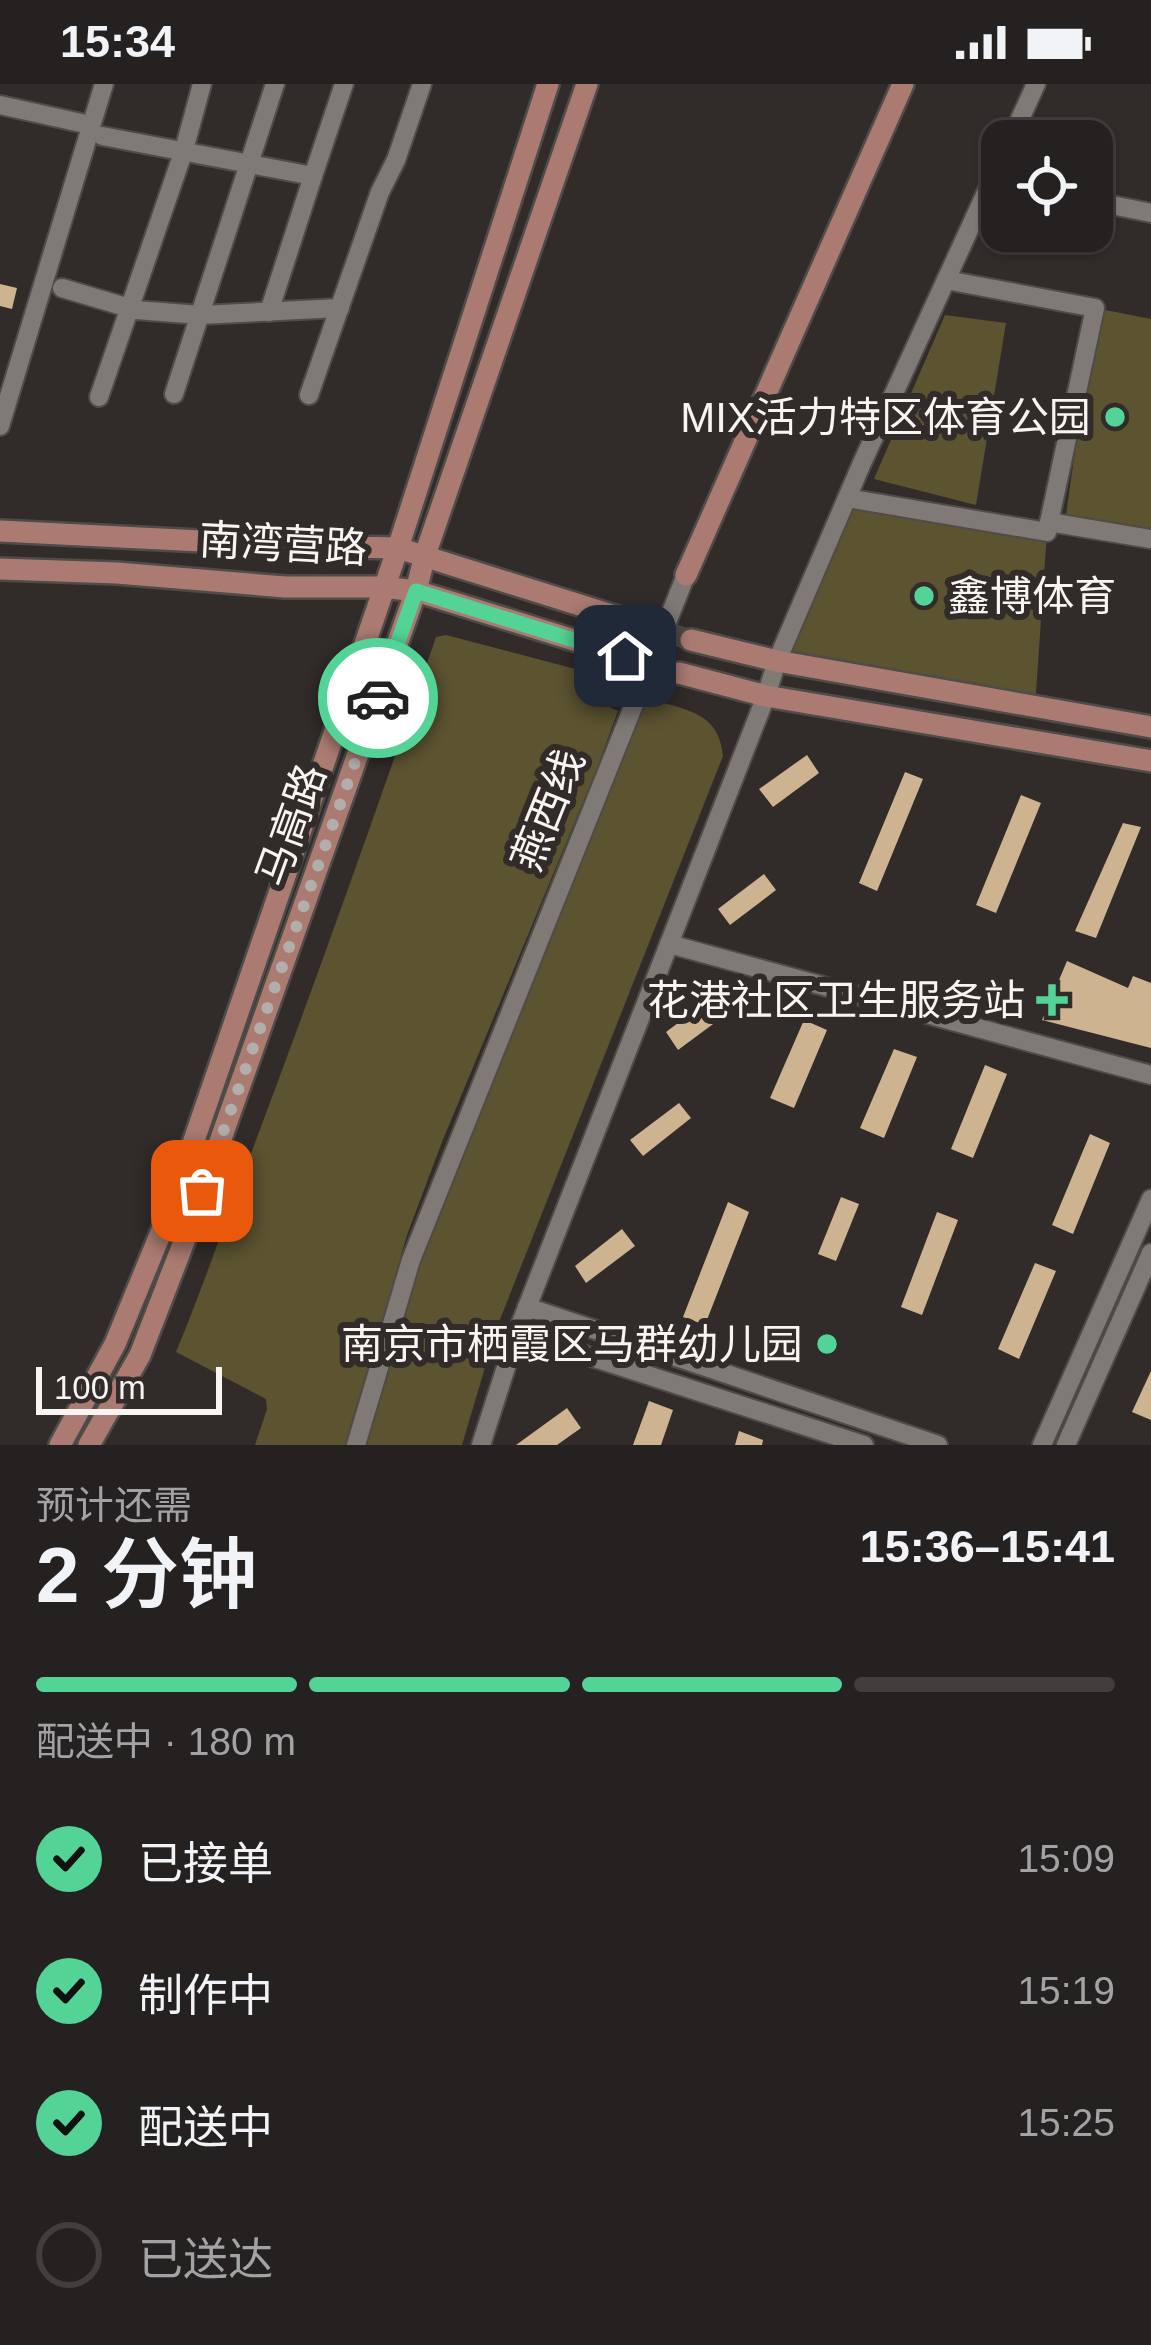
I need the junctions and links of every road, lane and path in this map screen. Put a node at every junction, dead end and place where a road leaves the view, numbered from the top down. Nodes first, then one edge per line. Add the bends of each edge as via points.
1 (104, 84) edge
2 (202, 84) edge
3 (275, 84) edge
4 (344, 84) edge
5 (422, 84) edge
6 (548, 84) edge
7 (586, 84) edge
8 (903, 84) edge
9 (1036, 84) edge
10 (0, 105) edge
11 (1020, 120) edge
12 (96, 130) junction
13 (184, 150) junction
14 (250, 164) junction
15 (313, 176) junction
16 (1113, 205) edge
17 (981, 212) edge
18 (1151, 213) edge
19 (946, 280) junction
20 (62, 288) dead end
21 (129, 308) junction
22 (340, 308) junction
23 (269, 312) junction
24 (200, 315) junction
25 (174, 394) dead end
26 (309, 395) dead end
27 (99, 397) dead end
28 (0, 427) edge
29 (848, 497) junction
30 (1048, 527) junction
31 (0, 531) edge
32 (1151, 539) edge
33 (285, 546) junction
34 (398, 548) junction
35 (425, 555) junction
36 (0, 569) edge
37 (686, 575) joint
38 (285, 587) junction
39 (383, 587) junction
40 (416, 591) junction
41 (637, 623) tunnel mouth
42 (691, 640) tunnel mouth
43 (625, 656) tunnel mouth
44 (777, 661) junction
45 (679, 673) tunnel mouth
46 (766, 696) junction
47 (1151, 727) edge
48 (1151, 761) edge
49 (669, 944) junction
50 (1151, 1075) edge
51 (1151, 1199) edge
52 (1151, 1253) edge
53 (527, 1307) junction
54 (517, 1333) junction
55 (60, 1445) edge
56 (89, 1445) edge
57 (356, 1445) edge
58 (481, 1445) edge
59 (864, 1445) edge
60 (938, 1445) edge
61 (1042, 1445) edge
62 (1066, 1445) edge

1 - 12 street
2 - 13 street
3 - 14 street
4 - 15 street
5 - 22 street
6 - 34 main road, 马高路
7 - 35 main road, 马高路
8 - 37 main road, 燕西线
9 - 11 street
10 - 12 street
12 - 13 street
12 - 28 street
13 - 14 street
13 - 21 street
14 - 15 street
14 - 24 street
15 - 23 street
16 - 18 street
17 - 19 street
19 - 29 street
19 - 30 street via 1095,308
20 - 21 street
21 - 24 street
21 - 27 street
22 - 23 street
22 - 26 street
23 - 24 street
24 - 25 street
29 - 30 street
29 - 44 street
30 - 32 street
31 - 33 main road
33 - 34 main road
33 - 38 main road via 301,565
34 - 35 main road
34 - 39 main road, 马高路
35 - 40 main road, 马高路
35 - 41 main road
36 - 38 main road, 南湾营路
37 - 57 street, 燕西线 via 424,1223
38 - 39 main road, 南湾营路
39 - 40 main road, 南湾营路
39 - 55 main road, 马高路 via 169,1214 115,1344
40 - 43 main road, 南湾营路
40 - 56 main road, 马高路 via 187,1234 140,1355
42 - 44 main road
44 - 46 street
44 - 47 main road
45 - 46 main road
46 - 48 main road
46 - 49 street
49 - 50 street
49 - 53 street
51 - 61 street
52 - 62 street
53 - 54 street
53 - 60 street
54 - 58 street
54 - 59 street

